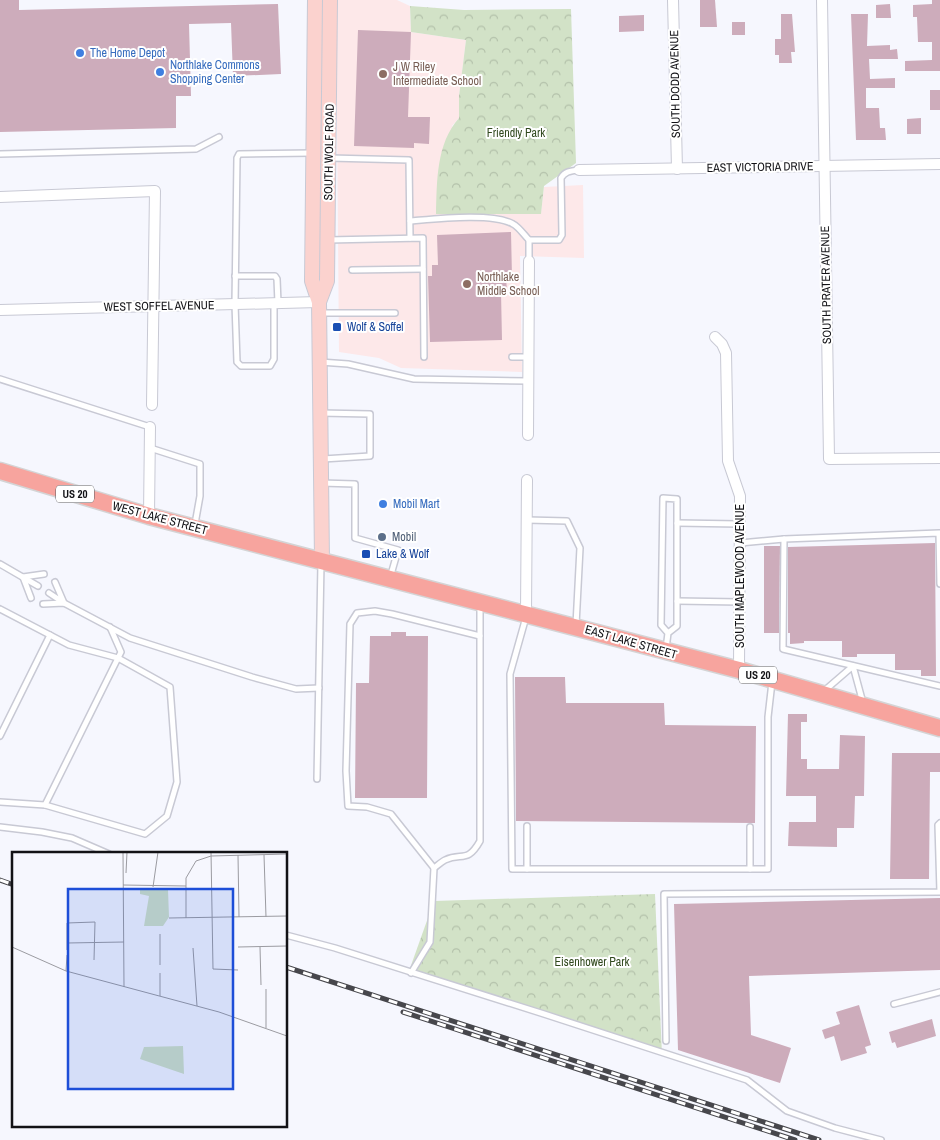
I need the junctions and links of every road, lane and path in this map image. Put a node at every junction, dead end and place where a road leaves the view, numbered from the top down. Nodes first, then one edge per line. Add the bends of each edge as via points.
1 (316, 0) edge
2 (330, 0) edge
3 (673, 0) edge
4 (822, 0) edge
5 (219, 137) dead end
6 (313, 153) junction
7 (0, 154) edge
8 (329, 158) junction
9 (940, 164) edge
10 (825, 166) junction
11 (677, 169) junction
12 (579, 170) joint
13 (0, 197) edge
14 (410, 221) junction
15 (410, 238) junction
16 (328, 240) junction
17 (529, 240) junction
18 (529, 261) joint
19 (423, 269) junction
20 (352, 270) dead end
21 (235, 276) junction
22 (276, 303) junction
23 (235, 304) junction
24 (155, 306) junction
25 (319, 308) junction
26 (0, 310) edge
27 (395, 313) dead end
28 (715, 338) dead end
29 (424, 357) dead end
30 (512, 357) dead end
31 (528, 358) junction
32 (319, 362) junction
33 (0, 380) edge
34 (528, 381) junction
35 (152, 405) dead end
36 (320, 413) junction
37 (150, 427) joint
38 (528, 435) dead end
39 (150, 447) junction
40 (940, 458) edge
41 (320, 459) junction
42 (0, 471) edge
43 (527, 480) dead end
44 (321, 483) junction
45 (149, 516) junction
46 (527, 520) junction
47 (678, 523) junction
48 (740, 524) junction
49 (195, 527) junction
50 (784, 540) junction
51 (740, 543) junction
52 (322, 560) junction
53 (0, 564) edge
54 (44, 574) dead end
55 (23, 577) junction
56 (390, 578) junction
57 (55, 582) dead end
58 (940, 584) edge
59 (38, 586) dead end
60 (49, 593) dead end
61 (31, 598) dead end
62 (677, 601) junction
63 (480, 602) junction
64 (740, 602) junction
65 (64, 603) junction
66 (43, 604) dead end
67 (0, 609) edge
68 (526, 614) junction
69 (576, 626) junction
70 (110, 627) junction
71 (668, 632) junction
72 (50, 635) junction
73 (480, 636) junction
74 (665, 652) junction
75 (118, 658) junction
76 (854, 666) junction
77 (740, 670) junction
78 (772, 680) junction
79 (940, 686) edge
80 (319, 688) junction
81 (821, 693) junction
82 (864, 706) junction
83 (940, 728) edge
84 (0, 736) edge
85 (317, 779) dead end
86 (0, 802) edge
87 (45, 805) junction
88 (940, 823) edge
89 (527, 826) dead end
90 (0, 827) edge
91 (750, 827) dead end
92 (104, 852) edge
93 (434, 868) junction
94 (527, 869) junction
95 (750, 869) junction
96 (288, 936) edge
97 (411, 973) junction
98 (940, 992) edge
99 (894, 1004) dead end
100 (666, 1041) dead end
101 (881, 1140) edge

1 - 6 main road, SOUTH WOLF ROAD
2 - 8 main road, SOUTH WOLF ROAD
3 - 11 street, SOUTH DODD AVENUE
4 - 10 street, SOUTH PRATER AVENUE
5 - 7 lane via 196,149
6 - 21 lane via 239,154
6 - 25 main road, SOUTH WOLF ROAD via 312,281
8 - 14 lane via 409,160
8 - 16 main road, SOUTH WOLF ROAD
9 - 10 street, EAST VICTORIA DRIVE
10 - 11 street, EAST VICTORIA DRIVE
10 - 40 street, SOUTH PRATER AVENUE via 829,459
11 - 12 street, EAST VICTORIA DRIVE
12 - 17 lane via 563,174 561,178 562,235 559,240
13 - 24 street via 156,191
14 - 15 lane
14 - 17 lane via 500,218 514,224
15 - 16 lane
15 - 19 lane via 423,238
16 - 25 main road, SOUTH WOLF ROAD via 327,281
17 - 18 lane
18 - 31 street
19 - 20 lane
19 - 29 lane
21 - 22 lane via 275,276
21 - 23 lane
22 - 23 street, WEST SOFFEL AVENUE
22 - 23 lane via 274,359 270,366 241,366 237,362
22 - 25 street, WEST SOFFEL AVENUE
23 - 24 street, WEST SOFFEL AVENUE
24 - 26 street, WEST SOFFEL AVENUE
24 - 35 street
25 - 27 lane
25 - 32 main road, SOUTH WOLF ROAD
28 - 48 street, SOUTH MAPLEWOOD AVENUE via 722,344 727,361 728,461 740,496
30 - 31 lane
31 - 34 street
32 - 34 lane via 348,364 414,379
32 - 36 main road, SOUTH WOLF ROAD
33 - 37 lane
34 - 38 street
36 - 41 main road, SOUTH WOLF ROAD
36 - 41 lane via 370,414 370,456
37 - 39 street
39 - 45 street
39 - 49 lane via 200,464 200,496
41 - 44 main road, SOUTH WOLF ROAD
42 - 45 main road, WEST LAKE STREET / US 20
43 - 46 street
44 - 52 main road, SOUTH WOLF ROAD
44 - 56 lane via 355,484 355,538 398,550
45 - 49 main road, WEST LAKE STREET / US 20
46 - 68 street
46 - 69 lane via 567,521 573,532 580,548
47 - 48 lane
47 - 62 lane
47 - 71 lane via 678,499 663,498 661,624
48 - 51 street, SOUTH MAPLEWOOD AVENUE
49 - 52 main road, WEST LAKE STREET / US 20
50 - 51 lane
50 - 58 lane via 939,533
50 - 76 lane via 783,649
51 - 64 street, SOUTH MAPLEWOOD AVENUE
52 - 56 main road, EAST LAKE STREET / US 20
52 - 80 lane
53 - 55 lane
54 - 55 lane
55 - 59 lane
55 - 61 lane
56 - 63 main road, EAST LAKE STREET / US 20
57 - 65 lane
60 - 65 lane
62 - 64 lane
62 - 71 lane via 677,626
63 - 68 main road, EAST LAKE STREET / US 20
63 - 73 lane
64 - 77 street, SOUTH MAPLEWOOD AVENUE
65 - 66 lane
65 - 70 lane
67 - 72 lane
68 - 69 main road, EAST LAKE STREET / US 20
68 - 94 lane via 510,674 510,793 512,869
69 - 74 main road, EAST LAKE STREET / US 20
70 - 75 lane via 121,652
70 - 80 lane via 130,638 252,677 296,689
71 - 74 lane
72 - 75 lane via 69,645
72 - 84 lane
73 - 93 lane via 480,841 474,852 445,860
73 - 93 lane via 376,611 357,613 350,624 348,806 391,814
74 - 77 main road, EAST LAKE STREET / US 20
75 - 87 lane
75 - 87 lane via 170,687 177,782 167,816 145,834
76 - 79 lane
76 - 81 lane
76 - 82 lane
77 - 78 main road, EAST LAKE STREET / US 20
78 - 81 main road, EAST LAKE STREET / US 20
78 - 95 lane via 768,710 768,869
80 - 85 lane
81 - 82 main road, EAST LAKE STREET / US 20
82 - 83 main road, EAST LAKE STREET / US 20
86 - 87 lane
88 - 100 lane via 940,892 664,894
89 - 94 lane
90 - 92 lane via 72,838
91 - 95 lane
93 - 97 lane via 431,936
94 - 95 lane
96 - 97 lane
97 - 101 lane via 747,1080 787,1111
98 - 99 lane

